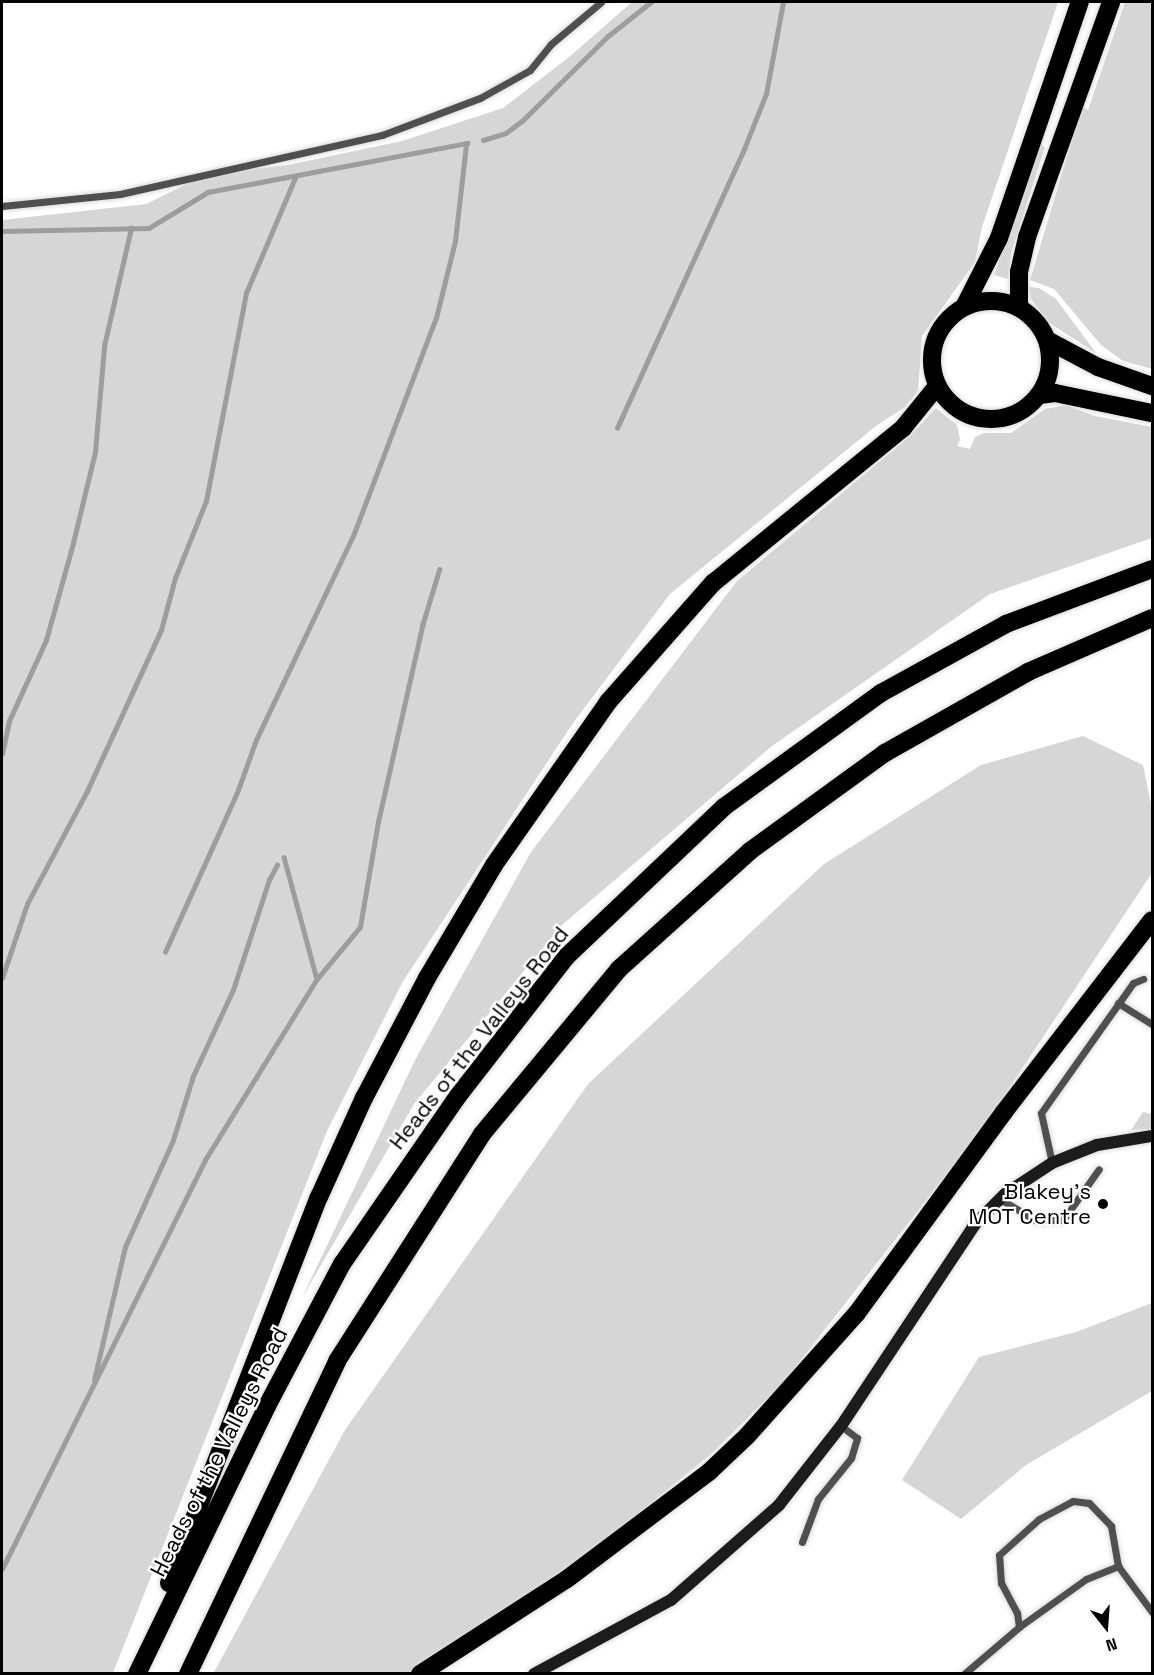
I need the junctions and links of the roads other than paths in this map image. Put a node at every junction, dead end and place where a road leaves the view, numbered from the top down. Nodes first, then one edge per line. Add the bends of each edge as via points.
1 (601, 2) edge
2 (1080, 2) edge
3 (1111, 2) edge
4 (2, 206) edge
5 (964, 307) junction
6 (1019, 308) junction
7 (1047, 340) junction
8 (937, 386) junction
9 (1152, 386) edge
10 (1039, 395) junction
11 (1152, 413) edge
12 (1152, 568) edge
13 (1152, 618) edge
14 (1152, 920) edge
15 (1143, 979) dead end
16 (1118, 1003) junction
17 (1152, 1024) edge
18 (1152, 1136) edge
19 (1052, 1163) junction
20 (1099, 1169) dead end
21 (1000, 1199) junction
22 (841, 1426) junction
23 (802, 1542) dead end
24 (1118, 1566) junction
25 (1152, 1612) edge
26 (1019, 1627) junction
27 (132, 1674) edge
28 (137, 1674) edge
29 (188, 1674) edge
30 (420, 1674) edge
31 (534, 1674) edge
32 (964, 1674) edge

1 - 4 lane via 551,44 530,70 480,98 382,135 120,194
2 - 5 highway via 999,238
3 - 6 highway via 1028,237 1019,272
5 - 6 highway via 982,301 1001,301
5 - 8 highway via 946,321 934,341 931,364
6 - 7 highway via 1040,327
7 - 9 highway via 1098,367
7 - 10 highway via 1050,368
8 - 10 highway via 959,410 988,419 1017,413
8 - 27 highway via 903,428 713,583 608,702 494,865 427,978 364,1098 319,1197
10 - 11 highway via 1055,393
12 - 28 highway, Heads of the Valleys Road via 1006,624 881,693 724,807 567,956 458,1096 342,1264 267,1406
13 - 29 highway via 1028,672 885,753 750,851 619,969 482,1134 337,1361
14 - 30 highway via 1004,1112 857,1313 747,1436 709,1472 567,1579
15 - 16 lane via 1132,983
16 - 17 lane
16 - 19 lane via 1041,1113
18 - 19 street via 1097,1145
19 - 21 street
20 - 21 lane via 1063,1220 1035,1220
21 - 22 street via 975,1224
22 - 23 lane via 857,1438 850,1458 818,1499
22 - 31 street via 779,1505 705,1573 671,1600
24 - 25 lane
24 - 26 lane via 1086,1579
24 - 26 lane via 1111,1526 1097,1509 1081,1501 1061,1506 999,1555 1001,1583 1017,1613
26 - 32 lane

